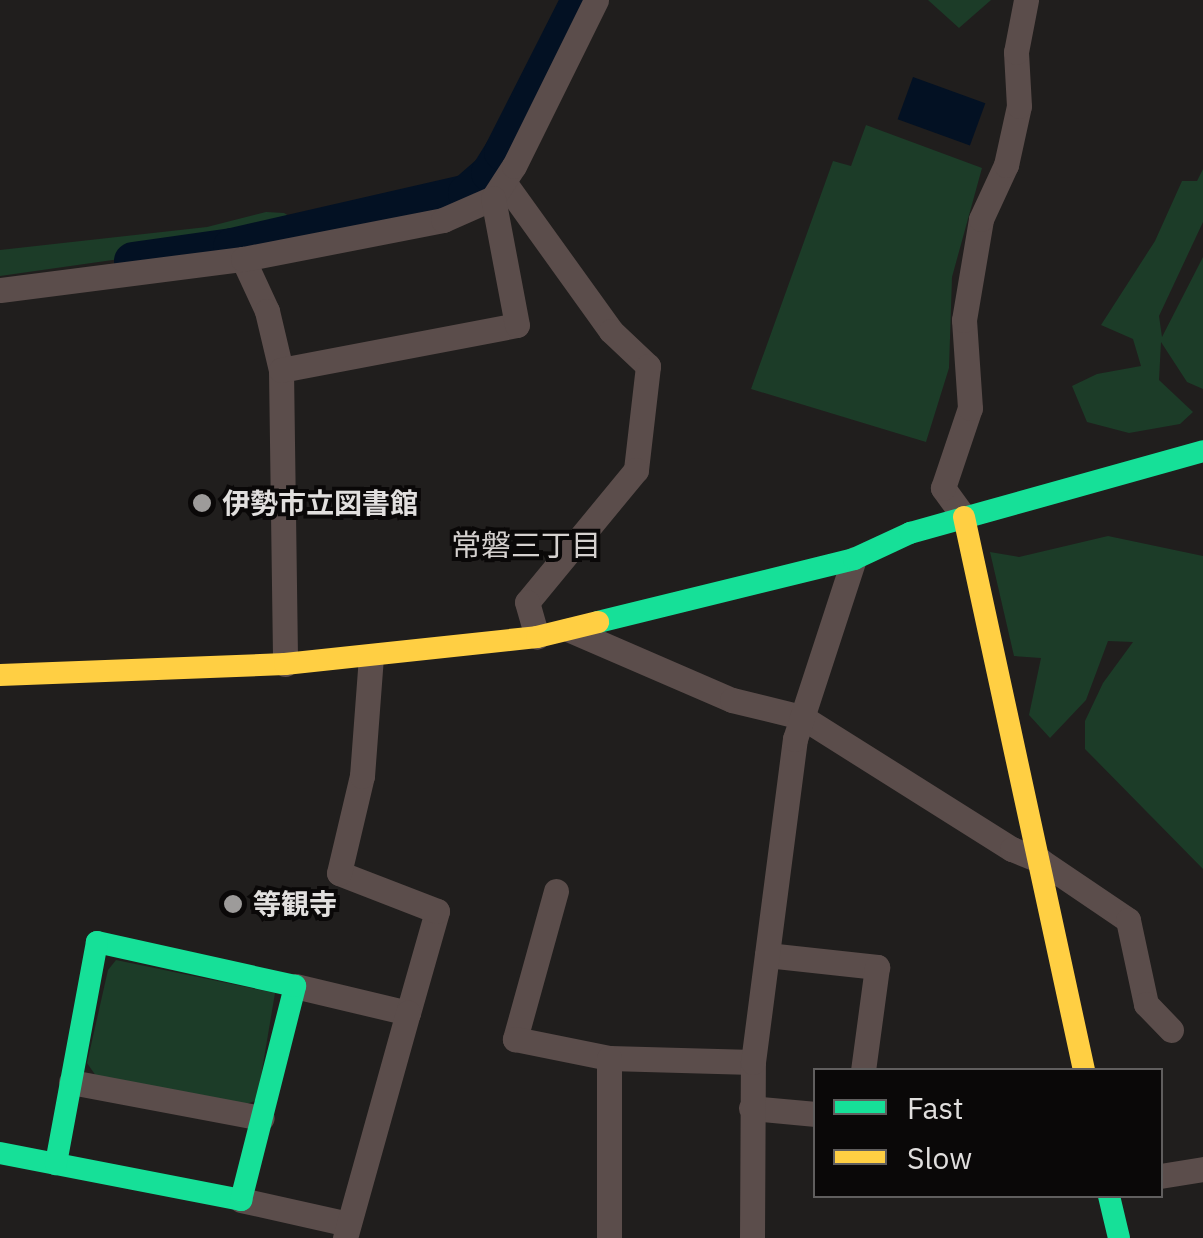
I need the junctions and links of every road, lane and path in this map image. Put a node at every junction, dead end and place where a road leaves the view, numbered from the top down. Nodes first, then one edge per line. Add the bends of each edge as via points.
1 (596, 0) edge
2 (1026, 0) edge
3 (499, 190) junction
4 (243, 259) junction
5 (0, 290) edge
6 (281, 370) junction
7 (1203, 451) edge
8 (964, 516) junction
9 (854, 558) junction
10 (570, 630) junction
11 (537, 637) junction
12 (371, 657) junction
13 (286, 664) junction
14 (0, 676) edge
15 (802, 718) junction
16 (1041, 861) junction
17 (556, 891) dead end
18 (767, 955) junction
19 (294, 986) junction
20 (408, 1013) junction
21 (1171, 1030) dead end
22 (608, 1058) junction
23 (753, 1062) junction
24 (862, 1068) edge
25 (1084, 1068) edge
26 (71, 1082) junction
27 (751, 1108) junction
28 (813, 1114) edge
29 (262, 1118) junction
30 (0, 1153) edge
31 (56, 1164) junction
32 (1203, 1169) edge
33 (1163, 1176) edge
34 (1109, 1198) edge
35 (241, 1200) junction
36 (347, 1231) edge
37 (609, 1238) edge
38 (752, 1238) edge
39 (1119, 1238) edge

1 - 3 street
2 - 8 street via 1016,52 1019,106 1006,165 980,219 964,320 970,408 943,488
3 - 4 street via 443,220
3 - 6 street via 518,325
3 - 11 street via 648,366 636,470 527,602
4 - 5 street
4 - 6 street via 267,311
6 - 13 street
7 - 8 street
8 - 9 street
8 - 16 street
9 - 10 street
9 - 15 street
10 - 11 street
10 - 15 street via 732,700
11 - 12 street
12 - 13 street
12 - 20 street via 362,776 339,873 437,912
13 - 14 street
15 - 16 street
15 - 18 street
16 - 21 street via 1128,920 1146,1004
16 - 25 street
17 - 22 street via 515,1039
18 - 23 street
18 - 24 street via 877,967
19 - 20 street
19 - 26 street via 97,942
19 - 29 street
20 - 36 street
22 - 23 street
22 - 37 street
23 - 27 street
26 - 29 street
26 - 31 street
27 - 28 street
27 - 38 street
29 - 35 street
30 - 31 street
31 - 35 street
32 - 33 street
34 - 39 street
35 - 36 street

